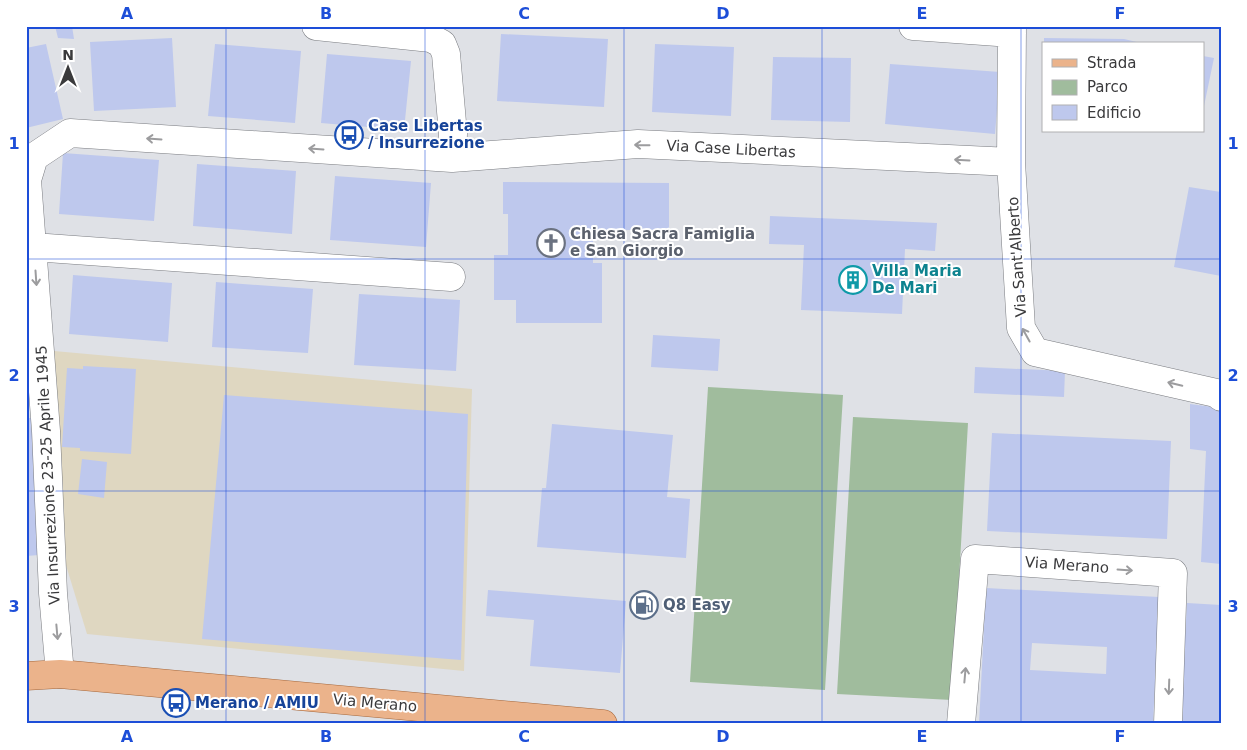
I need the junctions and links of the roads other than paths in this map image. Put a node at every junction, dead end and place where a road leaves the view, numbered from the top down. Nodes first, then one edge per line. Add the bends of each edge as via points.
1 (316, 26) edge
2 (913, 26) edge
3 (1012, 29) edge
4 (452, 158) junction
5 (1011, 162) junction
6 (33, 247) junction
7 (451, 277) dead end
8 (1221, 398) edge
9 (60, 674) junction
10 (26, 676) edge
11 (458, 717) edge
12 (603, 724) edge
13 (961, 724) edge
14 (1168, 724) edge

1 - 4 street via 431,38 442,44 447,63
2 - 3 street
3 - 5 street, Via Sant'Alberto
5 -> 4 street, Via Case Libertas via 638,144
4 -> 6 street, Via Insurrezione 23-25 Aprile 1945 via 70,133 34,157 27,180
8 -> 5 street, Via Sant'Alberto via 1216,393 1035,352 1021,328
6 - 7 street
6 -> 9 street, Via Insurrezione 23-25 Aprile 1945
9 - 10 main road, Via Merano
9 - 11 main road, Via Merano
11 - 12 main road, Via Merano
13 -> 14 street, Via Merano via 975,559 1173,573

